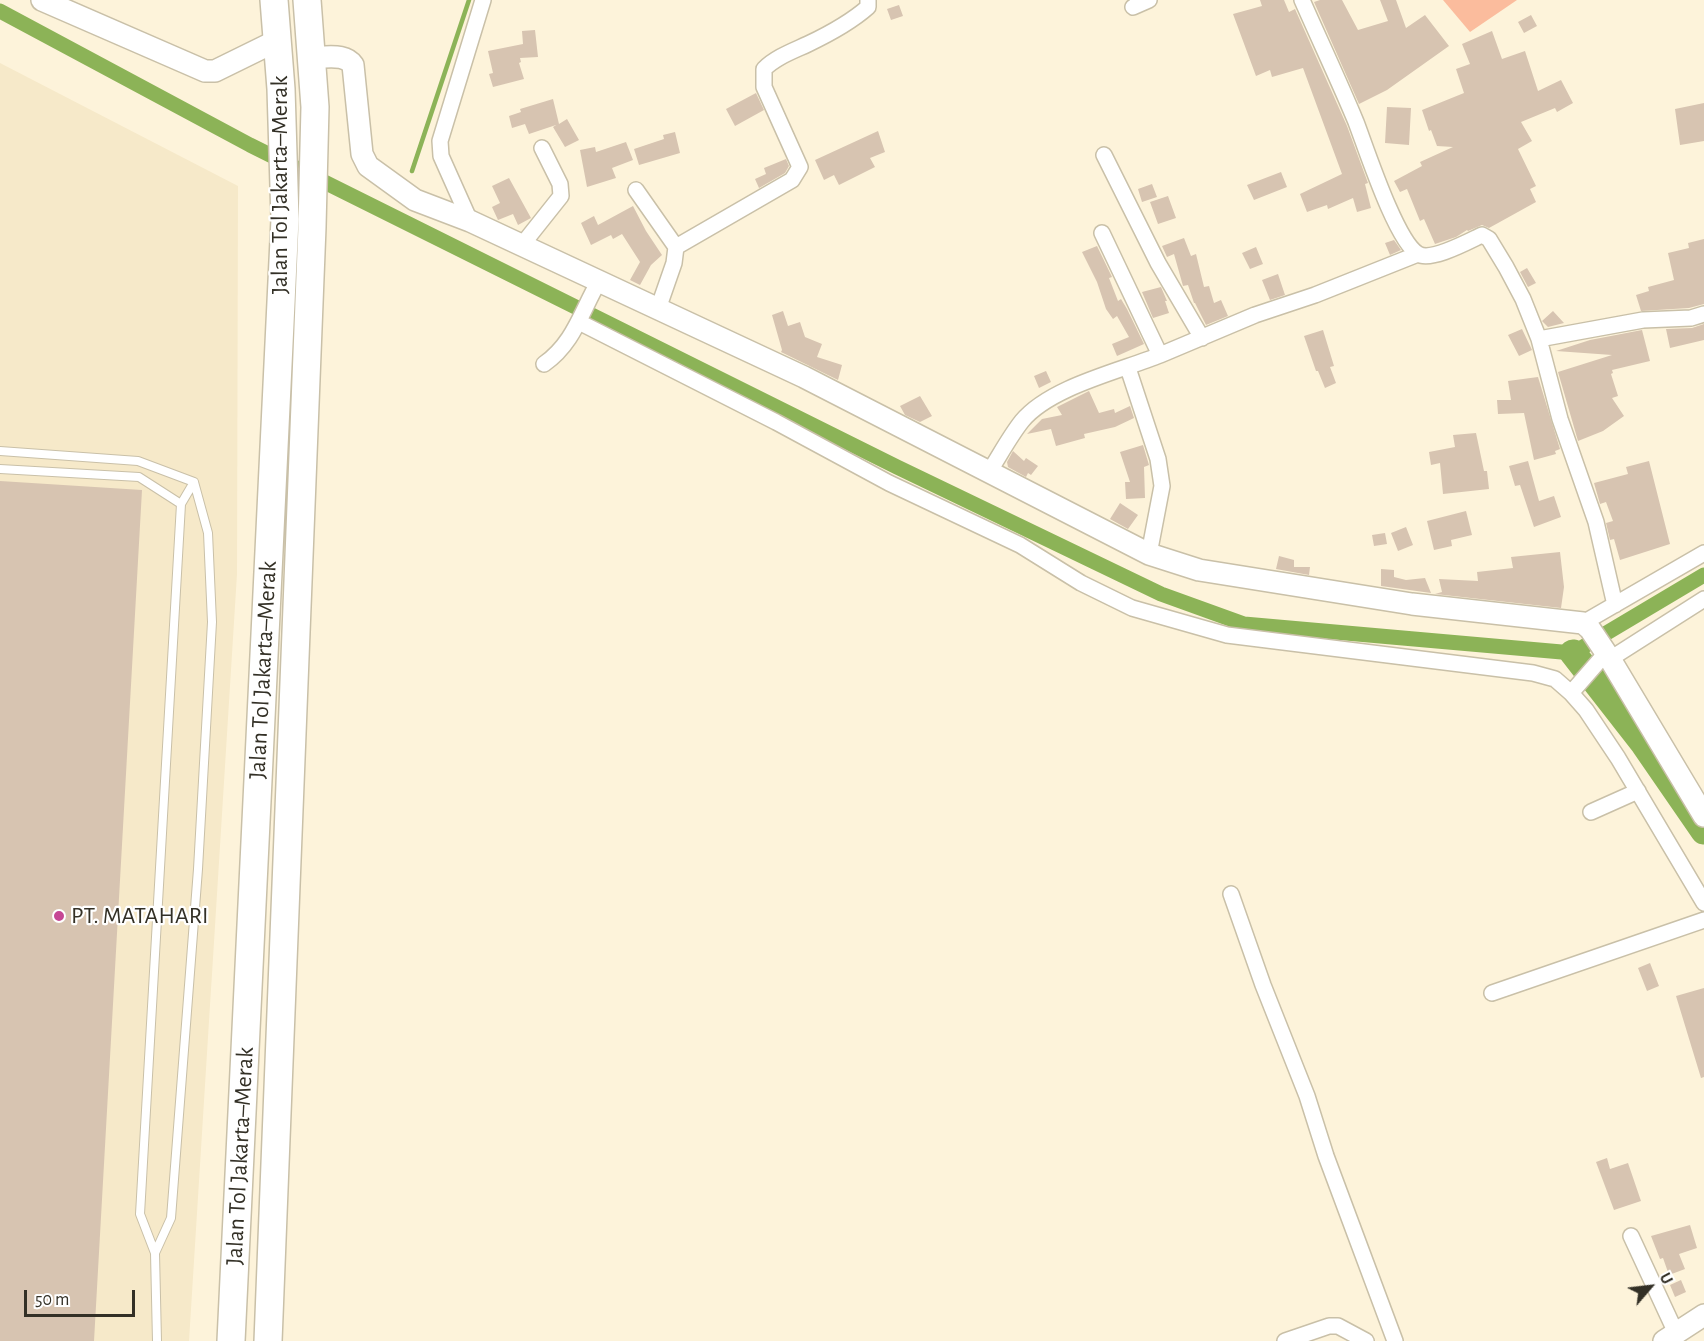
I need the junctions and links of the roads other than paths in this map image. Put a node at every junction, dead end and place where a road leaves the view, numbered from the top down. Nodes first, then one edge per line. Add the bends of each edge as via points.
1 (43, 0) edge
2 (274, 0) edge
3 (307, 0) edge
4 (483, 0) edge
5 (868, 0) edge
6 (1149, 0) edge
7 (1302, 0) edge
8 (1133, 7) dead end
9 (272, 43) dead end
10 (314, 57) dead end
11 (542, 148) dead end
12 (1104, 155) dead end
13 (636, 190) dead end
14 (470, 221) junction
15 (1102, 233) dead end
16 (522, 245) junction
17 (676, 247) junction
18 (1418, 254) junction
19 (596, 285) junction
20 (658, 309) junction
21 (1704, 314) edge
22 (580, 319) junction
23 (1202, 338) junction
24 (1539, 339) junction
25 (1160, 355) junction
26 (544, 364) dead end
27 (1128, 368) junction
28 (0, 451) edge
29 (0, 469) edge
30 (989, 472) junction
31 (194, 482) junction
32 (181, 504) junction
33 (1704, 553) edge
34 (1149, 554) junction
35 (1704, 599) edge
36 (1615, 605) junction
37 (1587, 626) junction
38 (1605, 655) junction
39 (1575, 689) junction
40 (1638, 791) junction
41 (1591, 812) dead end
42 (1704, 816) edge
43 (1231, 894) dead end
44 (1704, 903) edge
45 (1704, 920) edge
46 (1492, 993) dead end
47 (1631, 1236) dead end
48 (155, 1253) junction
49 (1704, 1315) edge
50 (1670, 1337) edge
51 (1392, 1340) edge
52 (157, 1341) edge
53 (231, 1341) edge
54 (268, 1341) edge
55 (1285, 1341) edge
56 (1366, 1341) edge

1 - 9 street via 205,71 215,71
2 - 53 highway, Jalan Tol Jakarta–Merak via 285,219
3 - 54 highway, Jalan Tol Jakarta–Merak via 315,107 312,227
4 - 14 street via 440,141 441,156
5 - 17 street via 868,7 858,15 773,60 764,69 764,87 800,167 792,180
6 - 8 street
7 - 18 street via 1387,205 1406,242
10 - 14 street via 347,58 353,65 359,141 368,166 408,196
11 - 16 street via 560,184 561,196
12 - 23 street via 1158,263
13 - 17 street
14 - 16 street
15 - 25 street
16 - 19 street
17 - 20 street
18 - 23 street
18 - 24 street via 1440,253 1482,235 1489,239 1519,291
19 - 20 street
19 - 22 street
20 - 30 street via 804,377
21 - 24 street via 1643,320
22 - 26 street via 558,355
22 - 39 street via 889,483 1020,544 1081,583 1132,608 1227,635 1533,673
23 - 25 street
24 - 36 street via 1560,419 1596,522
25 - 27 street
27 - 30 street via 1063,391 1042,404 1023,420
27 - 34 street via 1158,459 1162,486
28 - 31 lane via 138,461
29 - 32 lane via 139,477
30 - 34 street
31 - 32 lane
31 - 48 lane via 208,533 212,622 171,1218
32 - 48 lane via 140,1214
33 - 36 street
34 - 37 street via 1199,570 1412,604
35 - 38 street
36 - 37 street
37 - 38 street
38 - 39 street
38 - 42 street
39 - 40 street
40 - 41 street
40 - 44 street
43 - 51 street
45 - 46 street
47 - 50 street
48 - 52 lane
49 - 50 street
55 - 56 street via 1338,1326

